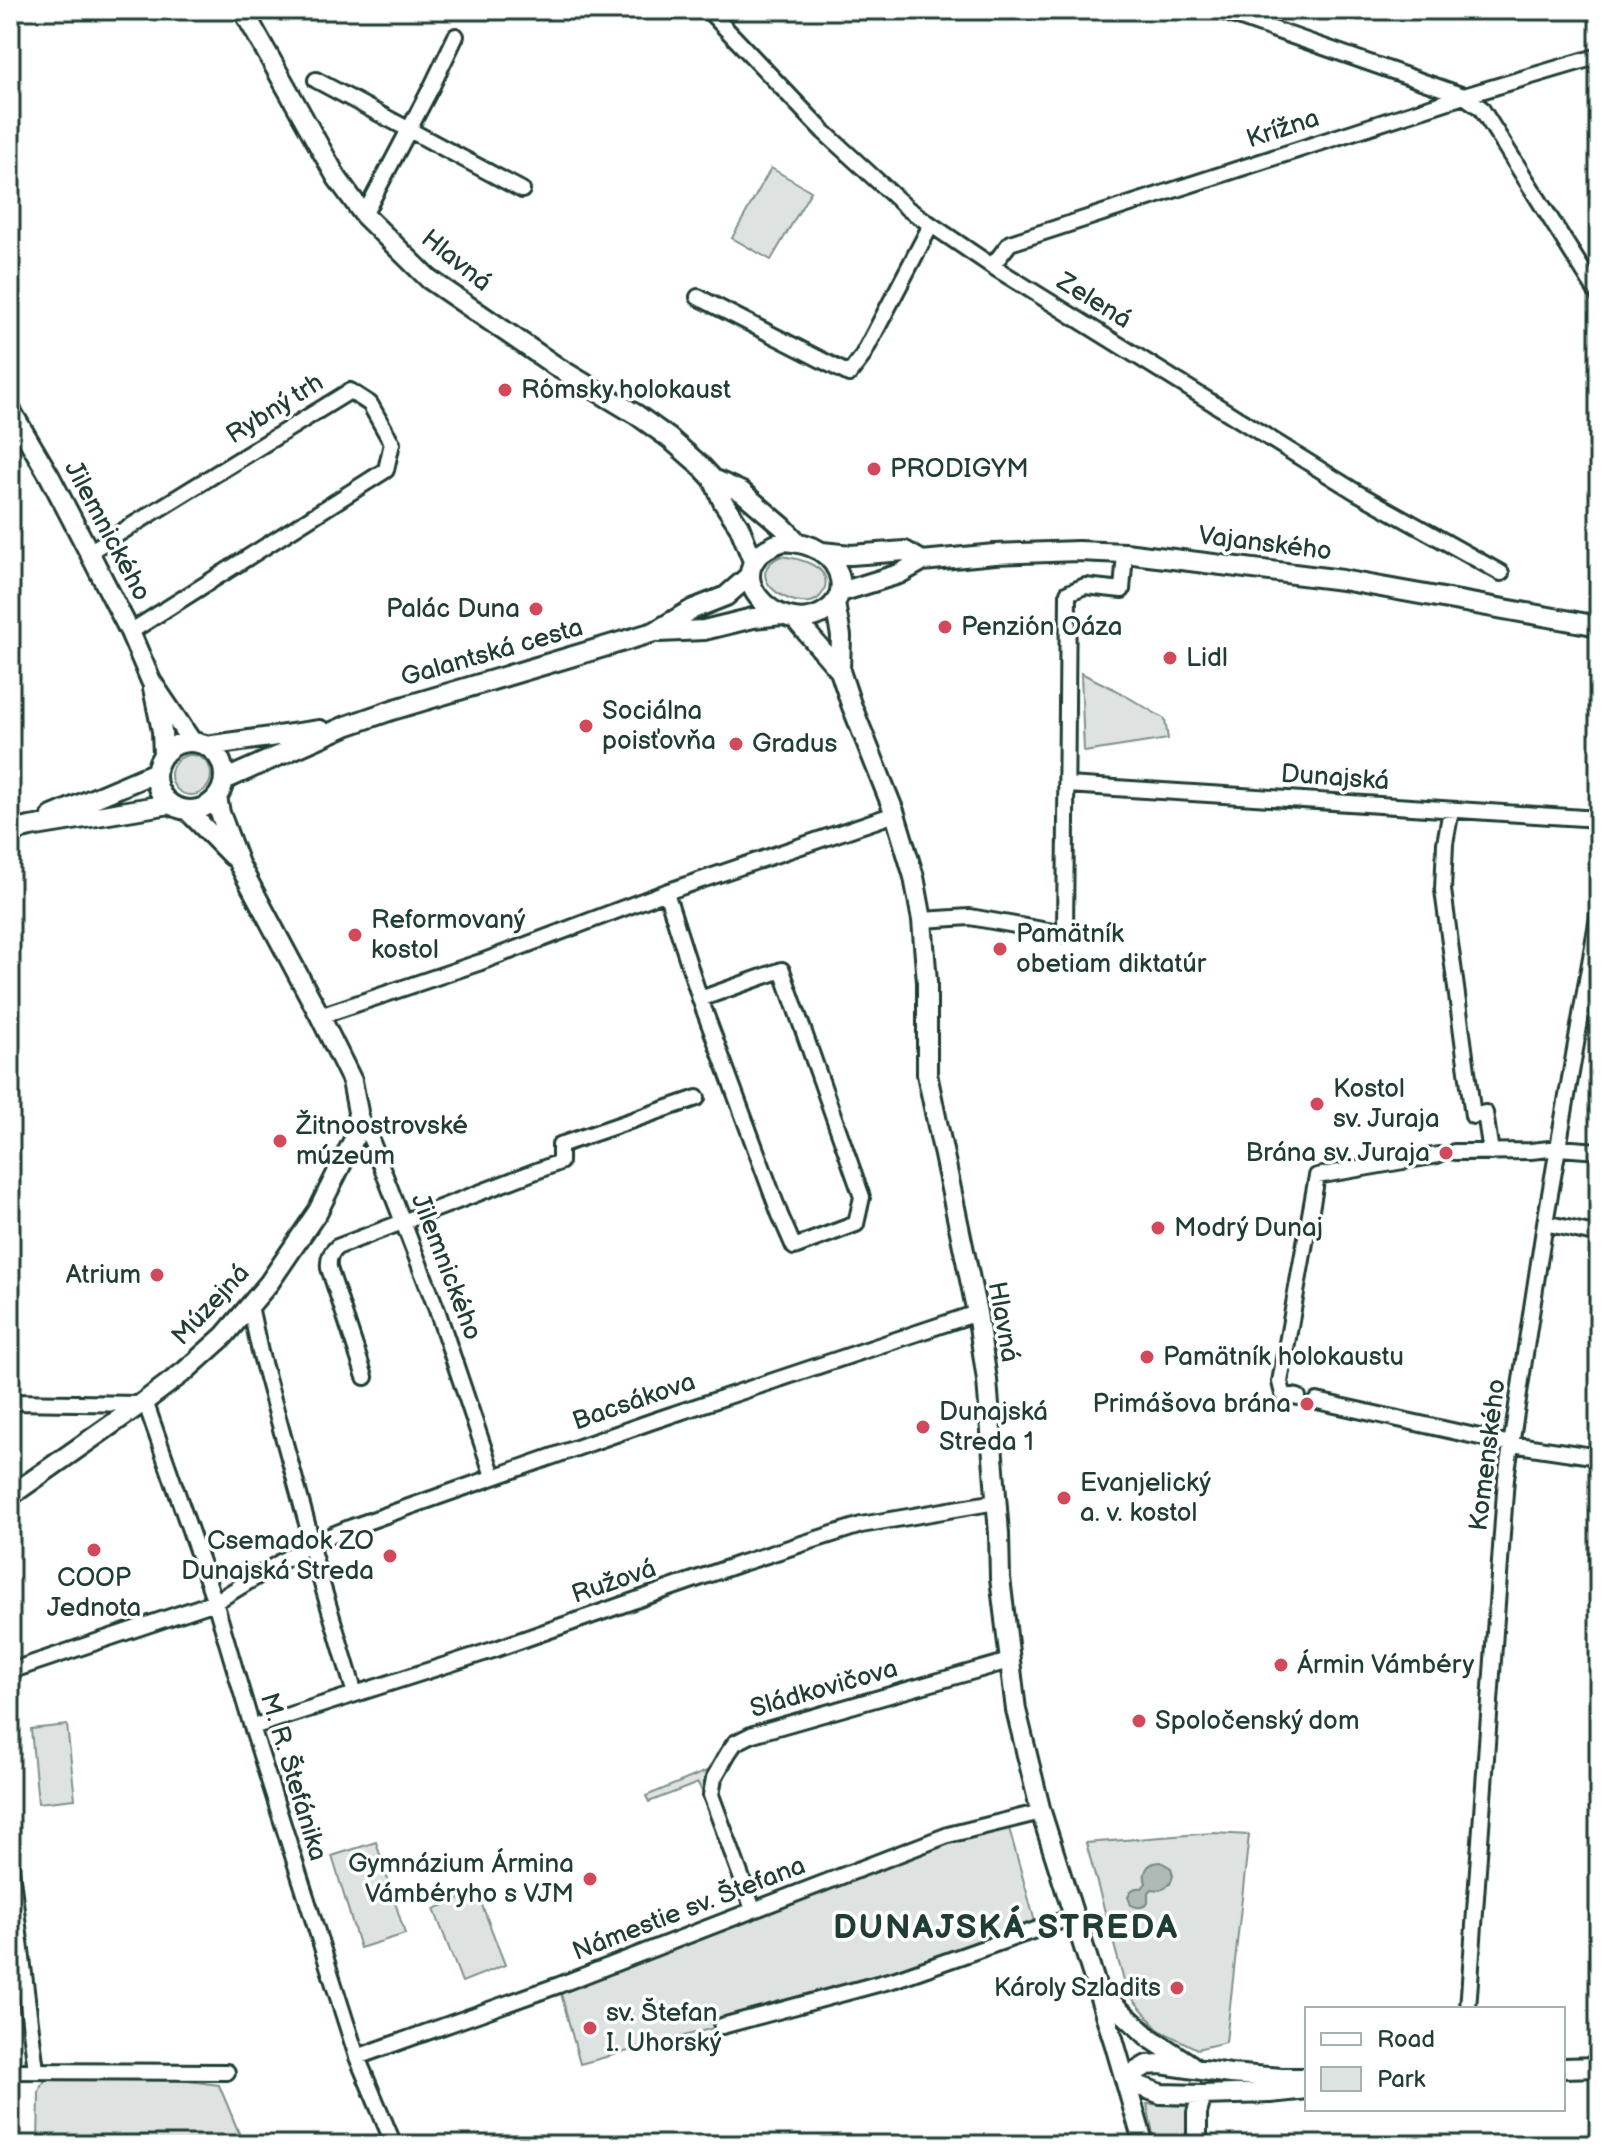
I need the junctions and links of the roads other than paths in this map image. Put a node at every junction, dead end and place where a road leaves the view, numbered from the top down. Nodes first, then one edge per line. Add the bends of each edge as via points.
1 (243, 10) edge
2 (708, 10) edge
3 (1218, 10) edge
4 (456, 36) dead end
5 (1599, 56) edge
6 (316, 80) dead end
7 (1464, 96) junction
8 (409, 130) junction
9 (522, 190) dead end
10 (364, 215) junction
11 (931, 225) junction
12 (992, 266) junction
13 (1599, 296) edge
14 (698, 297) dead end
15 (10, 409) edge
16 (713, 479) junction
17 (797, 542) junction
18 (89, 552) junction
19 (822, 552) junction
20 (1125, 553) junction
21 (922, 561) junction
22 (751, 569) junction
23 (1501, 573) dead end
24 (838, 598) junction
25 (788, 617) junction
26 (1599, 626) edge
27 (130, 632) junction
28 (654, 632) junction
29 (840, 671) junction
30 (151, 681) junction
31 (346, 726) junction
32 (199, 744) junction
33 (160, 764) junction
34 (1068, 785) junction
35 (220, 789) junction
36 (179, 807) junction
37 (1451, 810) junction
38 (895, 814) junction
39 (1599, 819) edge
40 (30, 827) junction
41 (10, 832) edge
42 (239, 864) junction
43 (666, 892) junction
44 (1599, 911) edge
45 (922, 920) junction
46 (700, 999) junction
47 (320, 1016) junction
48 (697, 1098) dead end
49 (358, 1112) junction
50 (1559, 1148) junction
51 (1599, 1151) edge
52 (1454, 1152) dead end
53 (1491, 1152) junction
54 (1438, 1155) dead end
55 (401, 1221) junction
56 (1545, 1223) junction
57 (1599, 1235) edge
58 (250, 1306) junction
59 (977, 1313) junction
60 (365, 1377) dead end
61 (1298, 1397) dead end
62 (1317, 1401) dead end
63 (10, 1402) edge
64 (142, 1403) junction
65 (1511, 1444) junction
66 (1599, 1457) edge
67 (493, 1476) junction
68 (10, 1496) edge
69 (996, 1502) junction
70 (310, 1544) junction
71 (215, 1602) junction
72 (1009, 1661) junction
73 (10, 1671) edge
74 (355, 1694) junction
75 (252, 1727) junction
76 (1041, 1812) junction
77 (10, 1862) edge
78 (753, 1909) junction
79 (1075, 1916) junction
80 (1097, 1989) junction
81 (1468, 2007) edge
82 (722, 2026) dead end
83 (357, 2057) junction
84 (1195, 2067) junction
85 (1599, 2067) edge
86 (1565, 2068) edge
87 (36, 2070) junction
88 (10, 2071) edge
89 (227, 2072) dead end
90 (1125, 2078) junction
91 (1305, 2078) edge
92 (1305, 2089) edge
93 (1202, 2095) junction
94 (394, 2145) edge
95 (1144, 2145) edge
96 (1197, 2145) edge

1 - 10 main road, Hlavná via 337,178
2 - 11 street, Zelená via 824,132
3 - 7 street
4 - 8 street
5 - 7 street, Krížna
6 - 8 street
7 - 12 street, Krížna via 1010,243
7 - 13 street via 1481,108
8 - 9 street
8 - 10 street
10 - 16 main road, Hlavná via 429,279 637,415
11 - 12 street, Zelená
11 - 14 street via 849,374
12 - 23 street, Zelená via 1356,492
15 - 18 main road, Jilemnického
16 - 17 main road via 742,492
16 - 22 main road via 739,526
17 - 19 main road
17 - 22 main road via 769,546
18 - 27 main road, Jilemnického
18 - 27 street, Rybný trh via 350,391 370,404 392,443 386,470
19 - 21 main road via 905,551
19 - 24 main road via 841,580
20 - 21 main road, Vajanského via 1017,553
20 - 26 main road, Vajanského via 1342,580
20 - 34 street via 1122,590 1085,586 1068,593
21 - 24 main road
22 - 25 main road via 752,589 760,600
22 - 28 main road via 726,596
24 - 25 main road via 810,619
24 - 29 main road
25 - 28 main road
25 - 29 main road
27 - 30 main road, Jilemnického
28 - 31 main road, Galantská cesta
29 - 38 main road, Hlavná
30 - 32 main road, Jilemnického
30 - 33 main road, Jilemnického via 162,731
31 - 32 main road, Galantská cesta
31 - 35 main road, Galantská cesta
32 - 33 main road via 177,744
32 - 35 main road via 220,759
33 - 36 main road via 159,790
33 - 40 main road
34 - 37 street, Dunajská
34 - 45 street via 1065,934 970,917
35 - 36 main road via 205,807
35 - 42 main road, Jilemnického via 220,813
36 - 40 main road
36 - 42 main road, Jilemnického
37 - 39 street, Dunajská
37 - 53 street via 1443,890 1473,1116 1485,1113
38 - 43 street
38 - 45 main road, Hlavná
40 - 41 main road
42 - 47 main road, Jilemnického
43 - 46 street
43 - 47 street
44 - 50 street, Komenského
45 - 59 main road, Hlavná via 927,1074
46 - 46 street via 794,1247 856,1224 862,1197 782,970
47 - 49 main road, Jilemnického via 352,1081
48 - 55 street via 560,1145 560,1162
49 - 55 street, Jilemnického
49 - 58 main road, Múzejná via 354,1139 318,1211
50 - 51 street
50 - 53 street
50 - 56 street, Komenského
52 - 53 street
54 - 61 street via 1317,1176 1280,1382 1283,1394
55 - 60 street via 343,1243 328,1259
55 - 67 street, Jilemnického
56 - 57 street
56 - 65 street, Komenského
58 - 64 main road, Múzejná via 224,1336
58 - 70 street
59 - 67 street, Bacsákova
59 - 69 main road, Hlavná
62 - 65 street
63 - 64 street
64 - 68 main road, Múzejná
64 - 71 street, M. R. Štefánika
65 - 66 street
65 - 81 street, Komenského
67 - 70 street, Bacsákova
69 - 72 main road, Hlavná
69 - 74 street, Ružová via 861,1525
70 - 71 street, Bacsákova
70 - 74 street
71 - 73 street, Bacsákova
71 - 75 street, M. R. Štefánika
72 - 76 main road, Hlavná
72 - 78 street, Sládkovičova via 735,1743 714,1778 711,1795
74 - 75 street, Ružová
75 - 83 street, M. R. Štefánika
76 - 78 street, Námestie sv. Štefana via 948,1835
76 - 79 main road, Hlavná
77 - 87 street
78 - 83 street, Námestie sv. Štefana via 556,1987
79 - 80 main road, Hlavná
79 - 82 street via 896,1979
80 - 84 main road via 1150,2038
80 - 90 main road, Hlavná
83 - 94 street, M. R. Štefánika
84 - 90 main road via 1155,2064
84 - 91 main road
85 - 86 main road
87 - 88 street
87 - 89 street
90 - 93 main road via 1161,2094
90 - 95 main road, Hlavná
92 - 93 main road
93 - 96 main road

